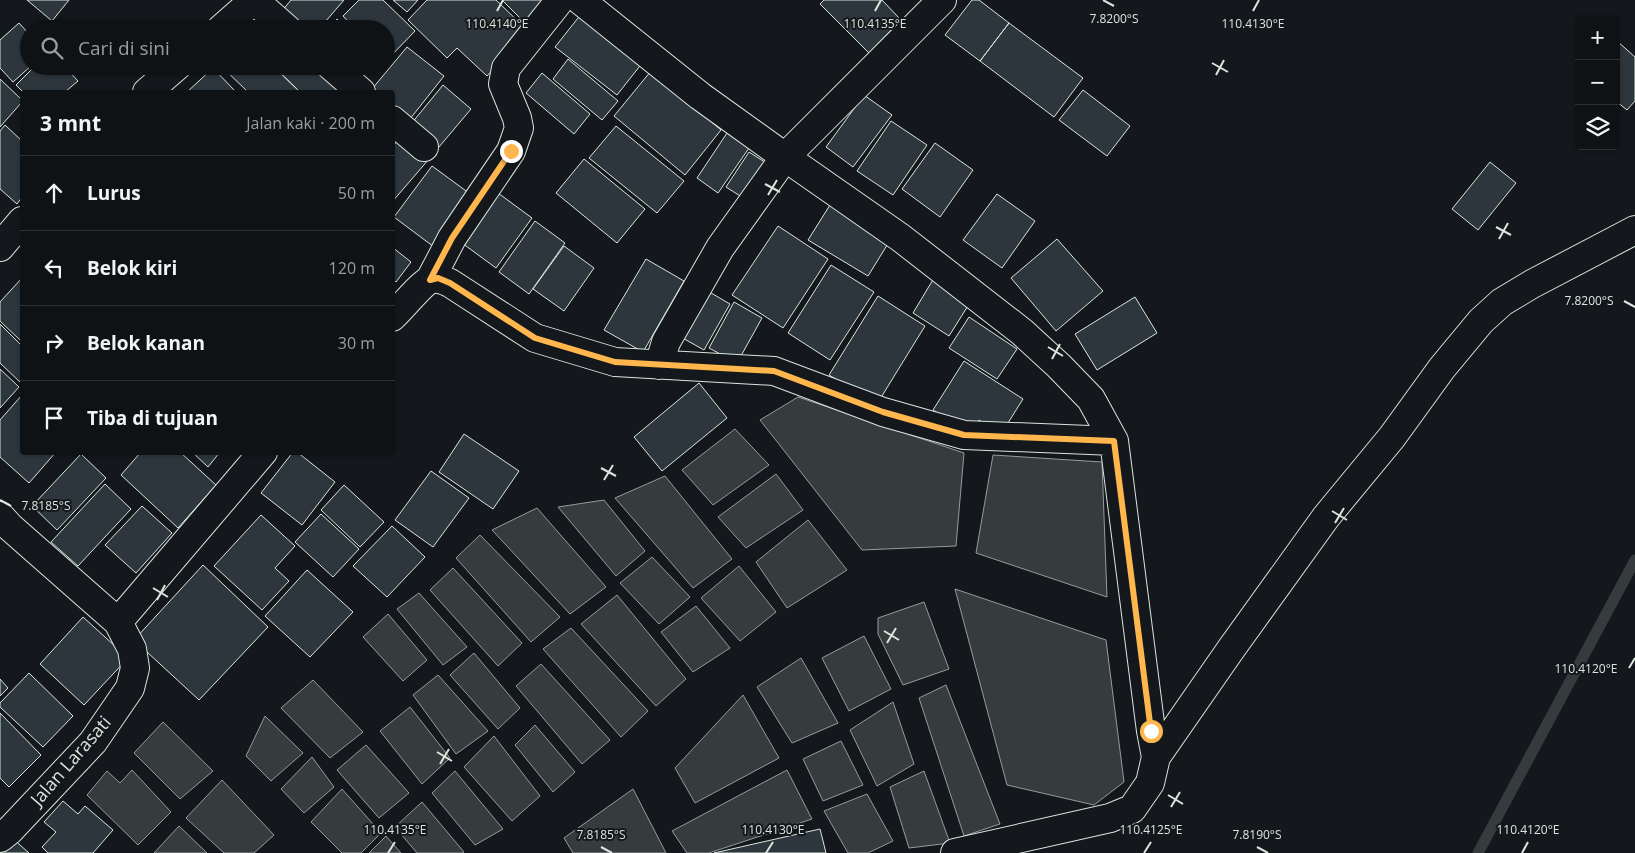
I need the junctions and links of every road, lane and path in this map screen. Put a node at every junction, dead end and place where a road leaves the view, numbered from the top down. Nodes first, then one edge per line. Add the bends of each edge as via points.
1 (254, 0) edge
2 (560, 0) edge
3 (580, 0) edge
4 (942, 0) edge
5 (231, 20) edge
6 (277, 20) edge
7 (167, 75) edge
8 (341, 75) edge
9 (149, 90) edge
10 (359, 90) edge
11 (395, 123) edge
12 (424, 147) dead end
13 (785, 157) junction
14 (20, 223) edge
15 (1635, 230) edge
16 (0, 247) edge
17 (430, 280) junction
18 (395, 314) edge
19 (659, 365) junction
20 (1114, 441) junction
21 (260, 455) edge
22 (3, 527) edge
23 (118, 622) junction
24 (1156, 756) junction
25 (0, 838) edge
26 (955, 853) edge

1 - 5 street
1 - 6 street
2 - 17 street via 506,68 503,84 518,128 511,151 452,238
3 - 13 street via 700,96
4 - 13 street
7 - 9 street
8 - 10 street
11 - 12 street
13 - 19 street via 720,248 666,342
13 - 20 street via 901,238 1022,332 1091,399
14 - 16 street
15 - 24 street via 1502,302 1482,321 1326,517
17 - 18 street
17 - 19 street via 438,278 450,283 535,338 615,362
19 - 20 street via 774,371 883,412 964,435
20 - 24 street
21 - 23 street
22 - 23 street
23 - 25 street, Jalan Larasati via 132,648 134,668 130,688 93,742
24 - 26 street via 1150,784 1132,809 1110,818

